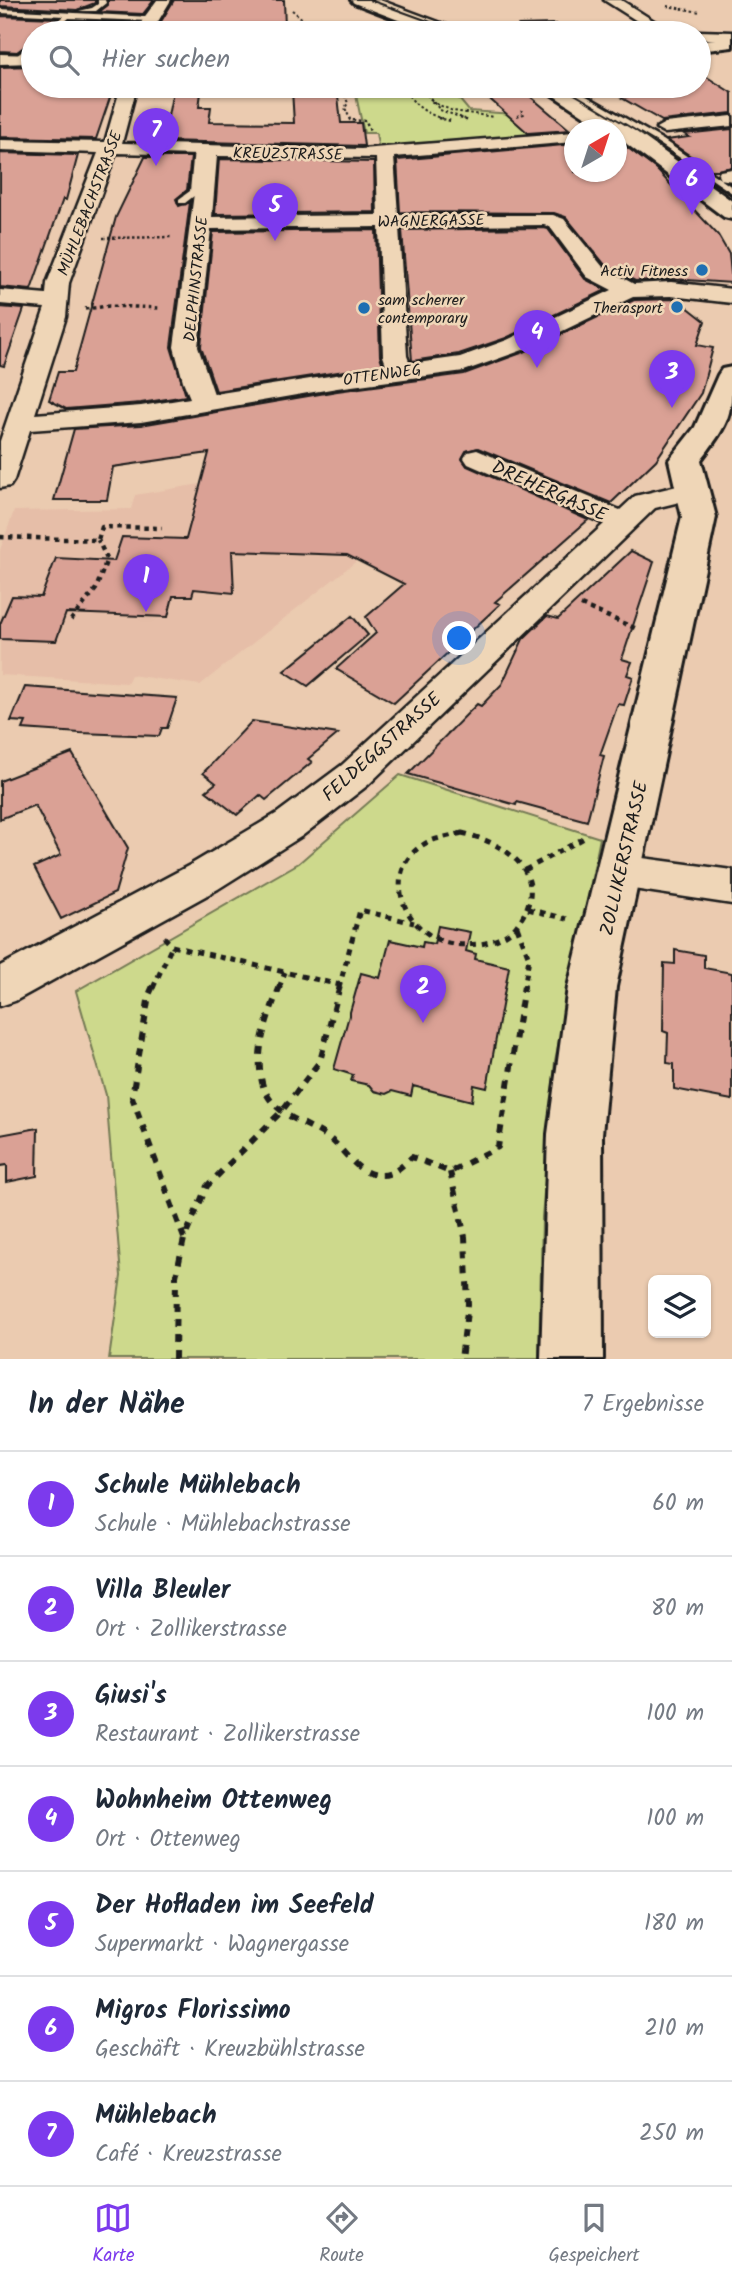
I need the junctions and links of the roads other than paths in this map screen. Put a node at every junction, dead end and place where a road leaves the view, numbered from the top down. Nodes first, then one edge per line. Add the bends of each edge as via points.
1 (102, 0) edge
2 (164, 0) edge
3 (359, 0) edge
4 (374, 0) edge
5 (611, 0) edge
6 (33, 6) dead end
7 (0, 11) edge
8 (26, 12) junction
9 (69, 15) junction
10 (150, 19) joint
11 (62, 21) edge
12 (415, 21) edge
13 (432, 21) edge
14 (646, 21) edge
15 (711, 35) edge
16 (732, 36) edge
17 (732, 42) edge
18 (711, 45) edge
19 (126, 98) edge
20 (569, 98) edge
21 (581, 98) edge
22 (606, 119) edge
23 (610, 119) edge
24 (732, 121) edge
25 (665, 128) dead end
26 (627, 131) edge
27 (564, 138) edge
28 (0, 145) edge
29 (379, 146) junction
30 (110, 149) junction
31 (203, 151) junction
32 (730, 181) edge
33 (183, 201) dead end
34 (732, 212) edge
35 (390, 221) junction
36 (202, 230) junction
37 (629, 290) junction
38 (732, 296) edge
39 (0, 297) edge
40 (58, 302) junction
41 (401, 372) junction
42 (732, 375) edge
43 (205, 405) junction
44 (19, 423) junction
45 (477, 458) dead end
46 (0, 480) edge
47 (694, 490) junction
48 (623, 522) junction
49 (621, 871) junction
50 (732, 887) edge
51 (0, 987) edge
52 (572, 1359) edge

1 - 9 lane via 94,10
2 - 10 street
3 - 12 street
4 - 13 lane
5 - 14 street
6 - 8 lane
7 - 8 lane
8 - 9 lane
9 - 10 lane
9 - 11 lane
15 - 16 street
17 - 18 street
19 - 30 street, MÜHLEBACHSTRASSE
20 - 22 street
21 - 23 lane
24 - 25 street
26 - 32 lane
26 - 34 street
27 - 29 street, KREUZSTRASSE
28 - 30 street, KREUZSTRASSE
29 - 31 street, KREUZSTRASSE
29 - 35 street
30 - 31 street, KREUZSTRASSE
30 - 40 street, MÜHLEBACHSTRASSE via 61,272
31 - 33 lane via 194,192
31 - 36 street, DELPHINSTRASSE
35 - 36 street, WAGNERGASSE
35 - 37 street, WAGNERGASSE via 551,220 595,272
35 - 41 street via 395,356
36 - 43 street, DELPHINSTRASSE via 186,347
37 - 38 street, OTTENWEG
37 - 41 street, OTTENWEG via 479,360
39 - 40 street
40 - 44 street, MÜHLEBACHSTRASSE
41 - 43 street, OTTENWEG
42 - 47 street, ZOLLIKERSTRASSE via 709,429 685,460
43 - 44 street, OTTENWEG
44 - 46 street, MÜHLEBACHSTRASSE
45 - 48 street, DREHERGASSE
47 - 48 street, FELDEGGSTRASSE via 645,502
47 - 49 street, ZOLLIKERSTRASSE via 699,517
48 - 51 street, FELDEGGSTRASSE via 355,775 289,825 204,877
49 - 50 street
49 - 52 street, ZOLLIKERSTRASSE via 592,986 575,1134

